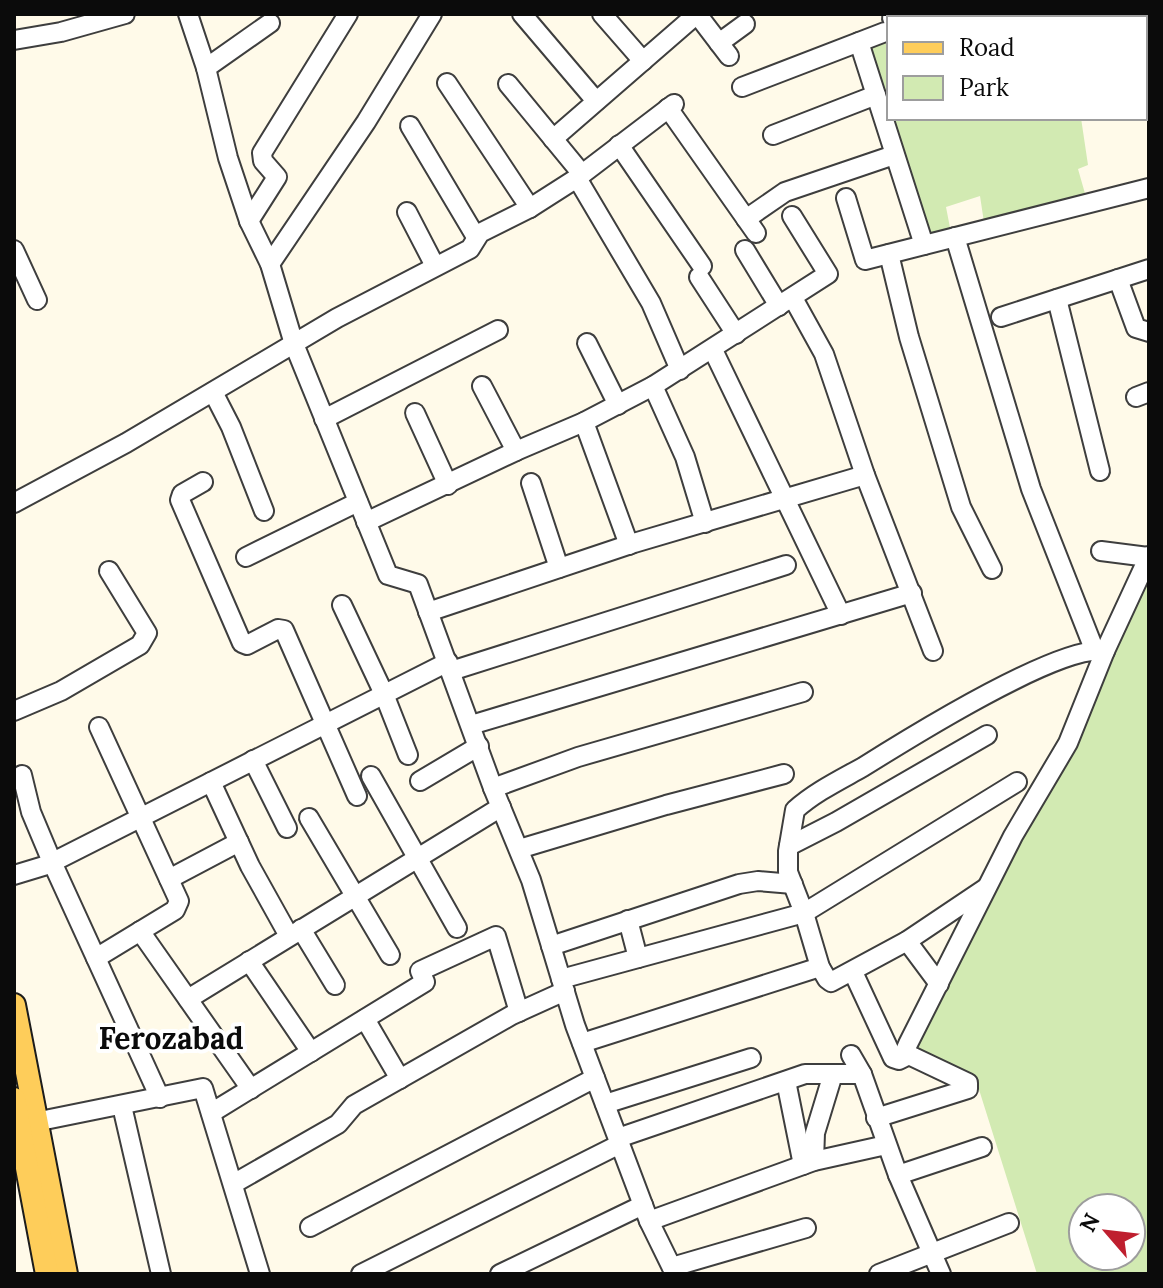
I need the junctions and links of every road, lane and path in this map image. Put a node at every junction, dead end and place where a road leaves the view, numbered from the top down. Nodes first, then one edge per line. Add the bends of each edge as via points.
1 (125, 14) edge
2 (188, 14) edge
3 (348, 14) edge
4 (432, 14) edge
5 (522, 14) edge
6 (602, 14) edge
7 (691, 16) edge
8 (270, 23) dead end
9 (887, 23) edge
10 (745, 24) dead end
11 (14, 40) edge
12 (859, 42) junction
13 (643, 61) junction
14 (206, 68) junction
15 (447, 83) dead end
16 (508, 84) dead end
17 (742, 87) dead end
18 (876, 95) junction
19 (596, 101) junction
20 (410, 126) dead end
21 (773, 135) dead end
22 (553, 139) junction
23 (619, 145) junction
24 (894, 155) junction
25 (579, 176) junction
26 (1149, 188) edge
27 (846, 198) dead end
28 (530, 208) junction
29 (407, 212) dead end
30 (792, 216) dead end
31 (249, 221) junction
32 (476, 237) junction
33 (955, 237) junction
34 (924, 245) junction
35 (14, 250) edge
36 (745, 250) dead end
37 (889, 254) junction
38 (270, 264) junction
39 (435, 266) junction
40 (1149, 269) edge
41 (1118, 279) junction
42 (1057, 299) junction
43 (37, 300) dead end
44 (786, 302) junction
45 (1001, 317) dead end
46 (498, 330) dead end
47 (1149, 332) edge
48 (736, 334) junction
49 (587, 343) dead end
50 (294, 344) junction
51 (713, 350) junction
52 (680, 370) junction
53 (482, 386) dead end
54 (653, 386) junction
55 (213, 392) junction
56 (618, 405) junction
57 (415, 413) dead end
58 (324, 419) junction
59 (584, 422) junction
60 (516, 451) junction
61 (1100, 471) dead end
62 (865, 475) junction
63 (203, 482) dead end
64 (531, 483) dead end
65 (448, 485) junction
66 (786, 498) junction
67 (358, 502) junction
68 (14, 503) edge
69 (264, 511) dead end
70 (366, 522) junction
71 (705, 523) junction
72 (629, 545) junction
73 (1101, 551) dead end
74 (1149, 556) edge
75 (246, 557) dead end
76 (786, 565) dead end
77 (559, 568) junction
78 (992, 569) dead end
79 (109, 571) dead end
80 (912, 593) junction
81 (342, 605) dead end
82 (428, 612) junction
83 (841, 615) junction
84 (1099, 650) junction
85 (933, 651) dead end
86 (450, 666) junction
87 (803, 692) dead end
88 (384, 694) junction
89 (14, 711) edge
90 (324, 725) junction
91 (471, 725) junction
92 (99, 727) dead end
93 (987, 735) dead end
94 (479, 746) junction
95 (408, 755) dead end
96 (253, 760) junction
97 (867, 764) junction
98 (784, 774) dead end
99 (22, 775) dead end
100 (371, 776) dead end
101 (420, 781) dead end
102 (211, 782) junction
103 (1017, 782) dead end
104 (493, 788) junction
105 (883, 795) junction
106 (357, 796) dead end
107 (501, 807) junction
108 (139, 818) junction
109 (309, 818) dead end
110 (287, 828) dead end
111 (239, 842) junction
112 (789, 846) junction
113 (519, 849) junction
114 (417, 858) junction
115 (52, 862) junction
116 (14, 875) edge
117 (169, 879) junction
118 (793, 884) junction
119 (988, 886) junction
120 (354, 896) junction
121 (804, 913) junction
122 (628, 920) junction
123 (457, 928) dead end
124 (140, 931) junction
125 (295, 933) junction
126 (907, 941) junction
127 (551, 946) junction
128 (390, 955) dead end
129 (96, 958) junction
130 (638, 958) junction
131 (249, 961) junction
132 (820, 967) junction
133 (853, 972) junction
134 (939, 984) junction
135 (335, 985) dead end
136 (563, 985) junction
137 (188, 999) junction
138 (14, 1005) edge
139 (519, 1012) junction
140 (365, 1019) junction
141 (582, 1043) junction
142 (311, 1052) junction
143 (851, 1055) dead end
144 (909, 1055) junction
145 (751, 1058) dead end
146 (833, 1074) junction
147 (862, 1074) junction
148 (595, 1078) junction
149 (400, 1079) junction
150 (786, 1081) junction
151 (251, 1089) junction
152 (160, 1098) junction
153 (14, 1099) edge
154 (605, 1104) junction
155 (122, 1106) junction
156 (211, 1113) junction
157 (876, 1118) junction
158 (35, 1122) junction
159 (619, 1141) junction
160 (886, 1145) junction
161 (982, 1147) dead end
162 (808, 1163) junction
163 (898, 1175) junction
164 (233, 1184) junction
165 (646, 1213) junction
166 (1009, 1223) dead end
167 (310, 1227) dead end
168 (806, 1228) dead end
169 (931, 1253) junction
170 (526, 1268) edge
171 (673, 1270) edge
172 (47, 1274) edge
173 (66, 1274) edge
174 (161, 1274) edge
175 (260, 1274) edge
176 (361, 1274) edge
177 (500, 1274) edge
178 (879, 1274) edge
179 (941, 1274) edge

1 - 11 street
2 - 14 street
3 - 31 street via 262,153 277,177
4 - 38 street
5 - 19 street
6 - 13 street
7 - 10 street via 724,49
7 - 13 street
8 - 14 street
9 - 12 street
12 - 17 street
12 - 18 street
13 - 19 street
14 - 31 street
15 - 28 street
16 - 22 street
18 - 21 street
18 - 24 street
19 - 22 street
20 - 32 street
22 - 25 street
23 - 24 street via 671,106 751,226 785,192
23 - 25 street
23 - 48 street
24 - 34 street
25 - 28 street
25 - 52 street via 651,303
26 - 33 street
27 - 37 street via 865,260
28 - 32 street
29 - 39 street
30 - 44 street via 828,274
31 - 38 street
32 - 39 street via 470,249
33 - 34 street
33 - 84 street via 1031,489
34 - 37 street
35 - 43 street
36 - 44 street
37 - 78 street via 961,507
38 - 50 street
39 - 50 street
40 - 41 street
41 - 42 street
41 - 47 street via 1136,328
42 - 45 street
42 - 61 street
44 - 48 street
44 - 62 street via 824,354
46 - 58 street
48 - 51 street
49 - 56 street
50 - 55 street
50 - 58 street
51 - 52 street
51 - 66 street
52 - 54 street
53 - 60 street
54 - 56 street
54 - 71 street via 685,457
55 - 68 street
55 - 69 street
56 - 59 street
57 - 65 street
58 - 67 street
59 - 60 street
59 - 72 street
60 - 65 street
62 - 66 street
62 - 80 street
63 - 90 street via 180,500 242,643 284,630
64 - 77 street
65 - 70 street
66 - 71 street
66 - 83 street
67 - 70 street
67 - 75 street
70 - 82 street via 388,575 418,584
71 - 72 street
72 - 77 street
73 - 74 street
74 - 84 street
76 - 86 street
77 - 82 street
79 - 89 street via 147,633 145,639 61,691
80 - 83 street
80 - 85 street
81 - 88 street
82 - 86 street
83 - 91 street
84 - 97 street via 1078,653 999,688
84 - 119 street via 1068,743
86 - 88 street
86 - 91 street
87 - 104 street via 578,757
88 - 90 street
88 - 95 street
90 - 96 street
90 - 106 street
91 - 94 street
92 - 108 street
93 - 105 street
94 - 101 street
94 - 104 street
96 - 102 street
96 - 110 street
97 - 105 street
97 - 112 street via 795,810
98 - 113 street
99 - 115 street
100 - 114 street
102 - 108 street
102 - 111 street
103 - 121 street
104 - 107 street
105 - 112 street
107 - 113 street
107 - 114 street
108 - 115 street
108 - 117 street
109 - 120 street
111 - 117 street
111 - 125 street
112 - 118 street
113 - 127 street
114 - 120 street
114 - 123 street
115 - 116 street
115 - 129 street
117 - 124 street via 178,906
118 - 121 street
118 - 122 street via 739,884
119 - 126 street
119 - 134 street
120 - 125 street
120 - 128 street
121 - 130 street
121 - 132 street
122 - 127 street
122 - 130 street
124 - 129 street
124 - 137 street
125 - 131 street
125 - 135 street
126 - 133 street
126 - 134 street
127 - 136 street
129 - 152 street
130 - 136 street
131 - 137 street
131 - 142 street
132 - 133 street via 831,982
132 - 141 street
133 - 144 street via 893,1058
134 - 144 street via 905,1051
136 - 139 street
136 - 141 street
137 - 151 street
138 - 158 main road
139 - 140 street via 496,936 420,971 425,982
139 - 149 street
140 - 142 street
140 - 149 street
141 - 148 street
142 - 151 street
143 - 147 street
144 - 157 street via 968,1083 968,1089
145 - 154 street
146 - 147 street
146 - 150 street via 805,1074
146 - 162 street
147 - 157 street
148 - 154 street
148 - 167 street
149 - 164 street via 354,1105 338,1124
150 - 159 street
150 - 162 street
151 - 156 street
152 - 155 street
152 - 156 street via 203,1088
153 - 172 main road
154 - 159 street
155 - 158 street
155 - 174 street
156 - 164 street
157 - 160 street
158 - 173 main road
159 - 165 street
159 - 176 street
160 - 162 street
160 - 163 street
161 - 163 street
162 - 165 street
163 - 169 street
164 - 175 street
165 - 170 street
165 - 171 street
166 - 169 street
168 - 171 street
169 - 178 street
169 - 179 street
170 - 177 street

